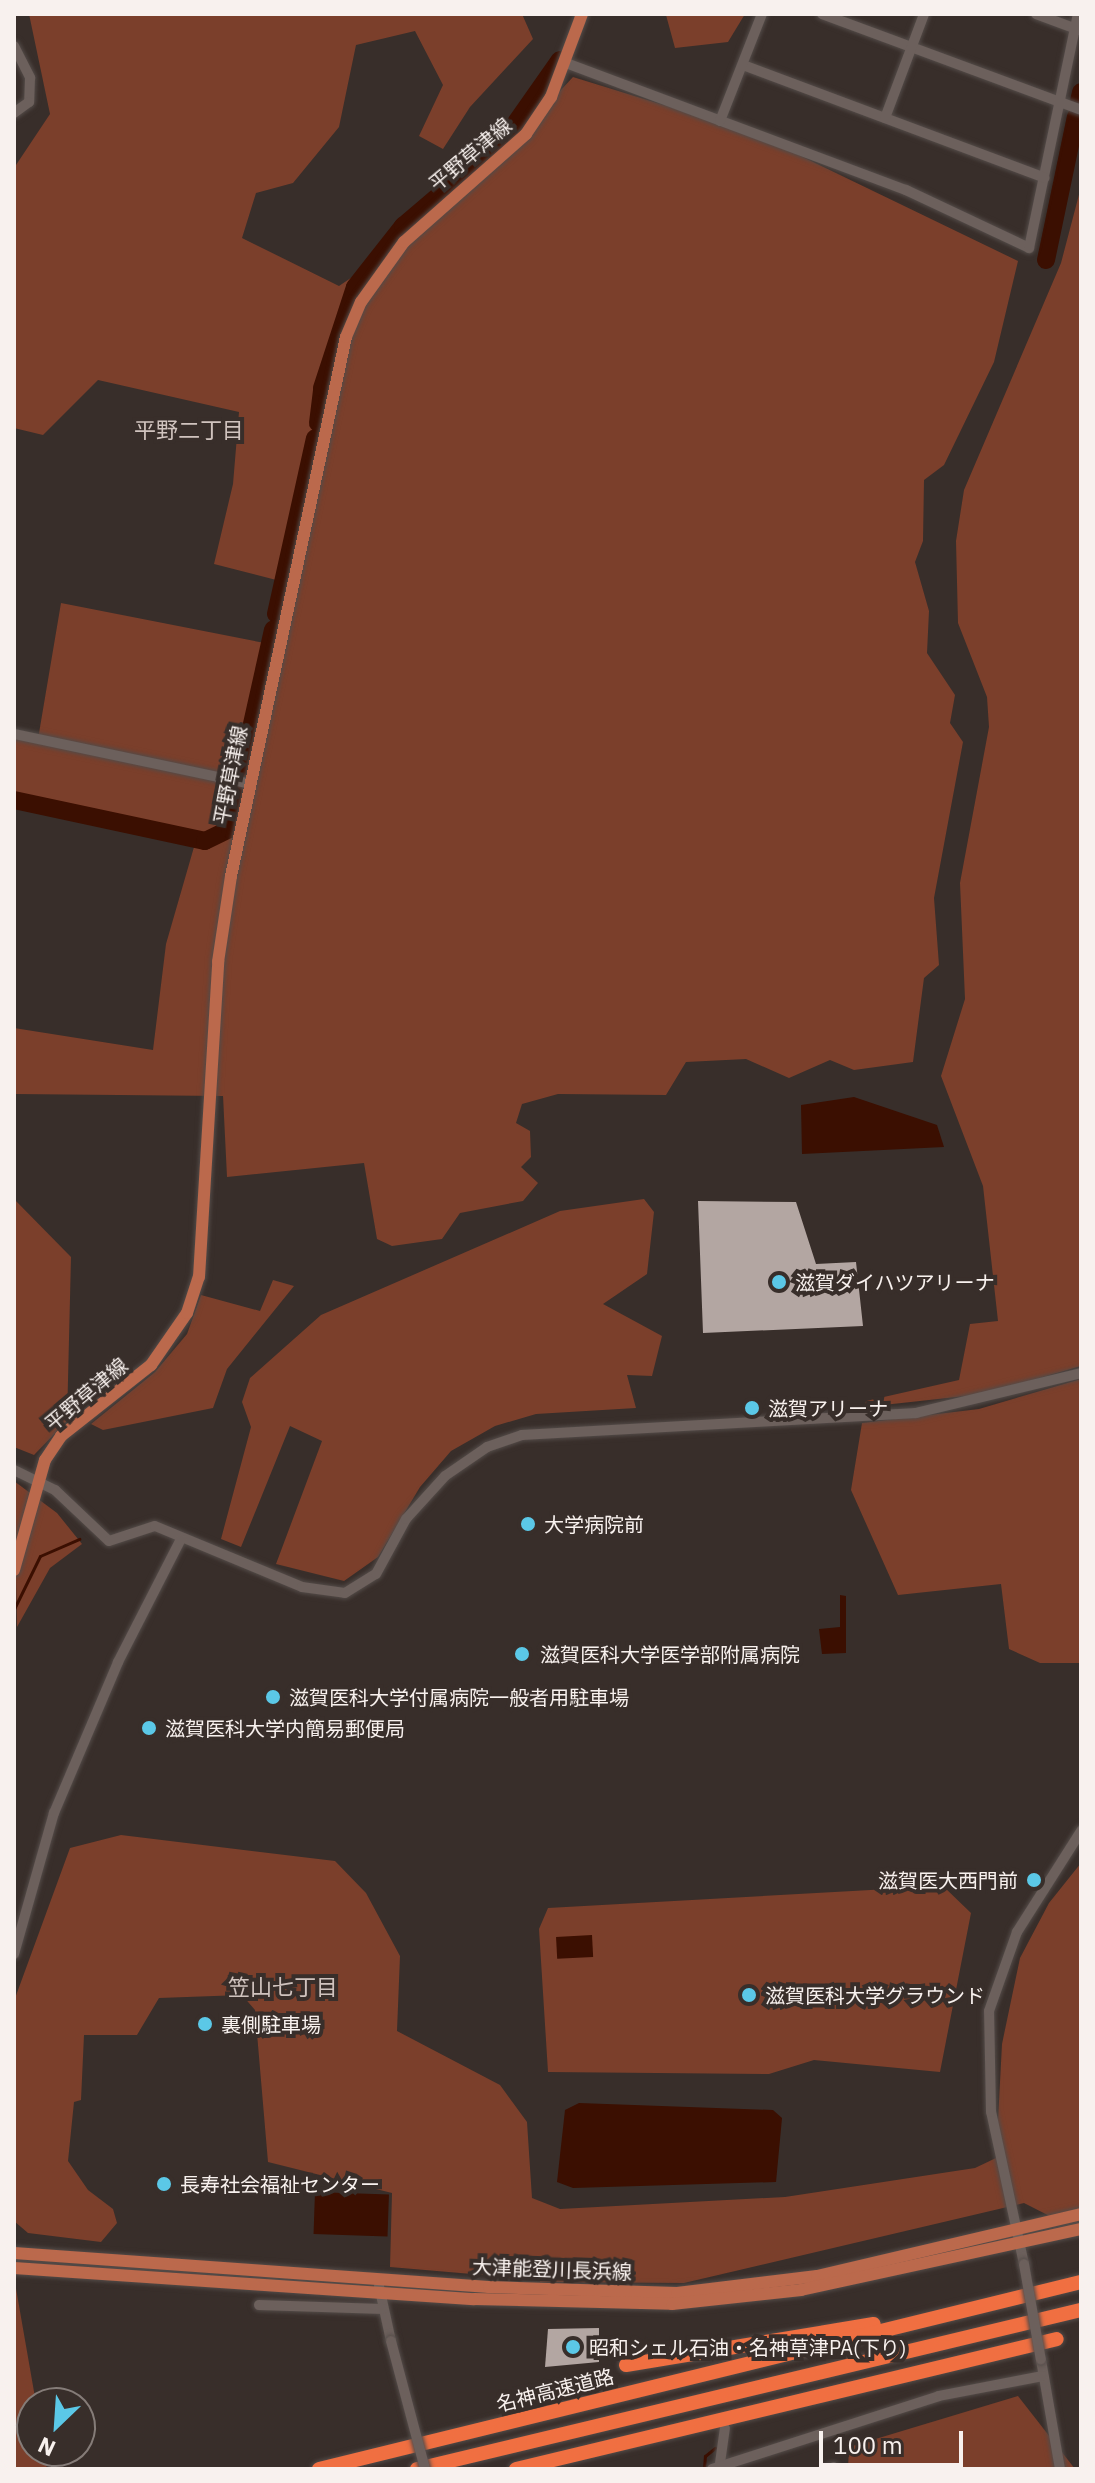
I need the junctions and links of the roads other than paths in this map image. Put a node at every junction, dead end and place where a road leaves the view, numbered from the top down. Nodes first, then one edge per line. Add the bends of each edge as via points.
1 (582, 14) edge
2 (762, 14) edge
3 (822, 14) edge
4 (924, 14) edge
5 (1036, 14) edge
6 (1078, 14) edge
7 (1078, 30) edge
8 (14, 46) edge
9 (912, 47) junction
10 (566, 63) junction
11 (743, 65) junction
12 (1062, 103) junction
13 (1081, 110) edge
14 (14, 113) edge
15 (885, 118) junction
16 (720, 121) junction
17 (1045, 178) junction
18 (14, 734) edge
19 (247, 783) junction
20 (1081, 1373) edge
21 (14, 1470) edge
22 (38, 1480) junction
23 (181, 1539) junction
24 (14, 1570) edge
25 (1081, 1831) edge
26 (14, 1954) edge
27 (1081, 2214) edge
28 (1081, 2229) edge
29 (1018, 2237) junction
30 (14, 2253) edge
31 (14, 2268) edge
32 (1081, 2282) edge
33 (379, 2287) junction
34 (259, 2305) dead end
35 (383, 2309) junction
36 (964, 2310) junction
37 (1081, 2310) edge
38 (1057, 2339) dead end
39 (626, 2365) dead end
40 (1043, 2376) junction
41 (725, 2428) dead end
42 (716, 2466) edge
43 (319, 2469) edge
44 (417, 2469) edge
45 (425, 2469) edge
46 (516, 2469) edge
47 (1060, 2469) edge

1 - 10 main road, 平野草津線
2 - 11 street
3 - 9 street
4 - 9 street
5 - 7 street
6 - 7 street
7 - 12 street
8 - 14 street via 30,78 29,102
9 - 12 street
9 - 15 street
10 - 16 street
10 - 19 main road, 平野草津線 via 526,134 404,242 361,302 346,337
11 - 15 street
11 - 16 street
12 - 13 street
12 - 17 street
15 - 17 street
16 - 17 street via 906,190 1023,247 1034,243
18 - 19 street
19 - 22 main road, 平野草津線 via 218,962 199,1277 187,1313 151,1365 61,1436
20 - 23 street via 916,1413 522,1435 487,1447 445,1476 406,1519 376,1574 345,1593 302,1587
21 - 22 street
22 - 23 street via 109,1541 155,1526
22 - 24 main road, 平野草津線
23 - 26 street via 118,1662 59,1800
25 - 29 street via 1017,1932 989,2011 986,2076
27 - 29 main road, 大津能登川長浜線
28 - 29 main road, 大津能登川長浜線
29 - 33 main road, 大津能登川長浜線 via 801,2290 721,2301 580,2305
29 - 40 street, bridge
30 - 33 main road, 大津能登川長浜線
31 - 33 main road, 大津能登川長浜線
32 - 36 highway, 名神高速道路
33 - 35 street
34 - 35 street
35 - 45 street, bridge
36 - 39 highway
36 - 43 highway, 名神高速道路
37 - 44 highway
38 - 46 highway
40 - 42 street via 985,2384
40 - 47 street
41 - 42 street

